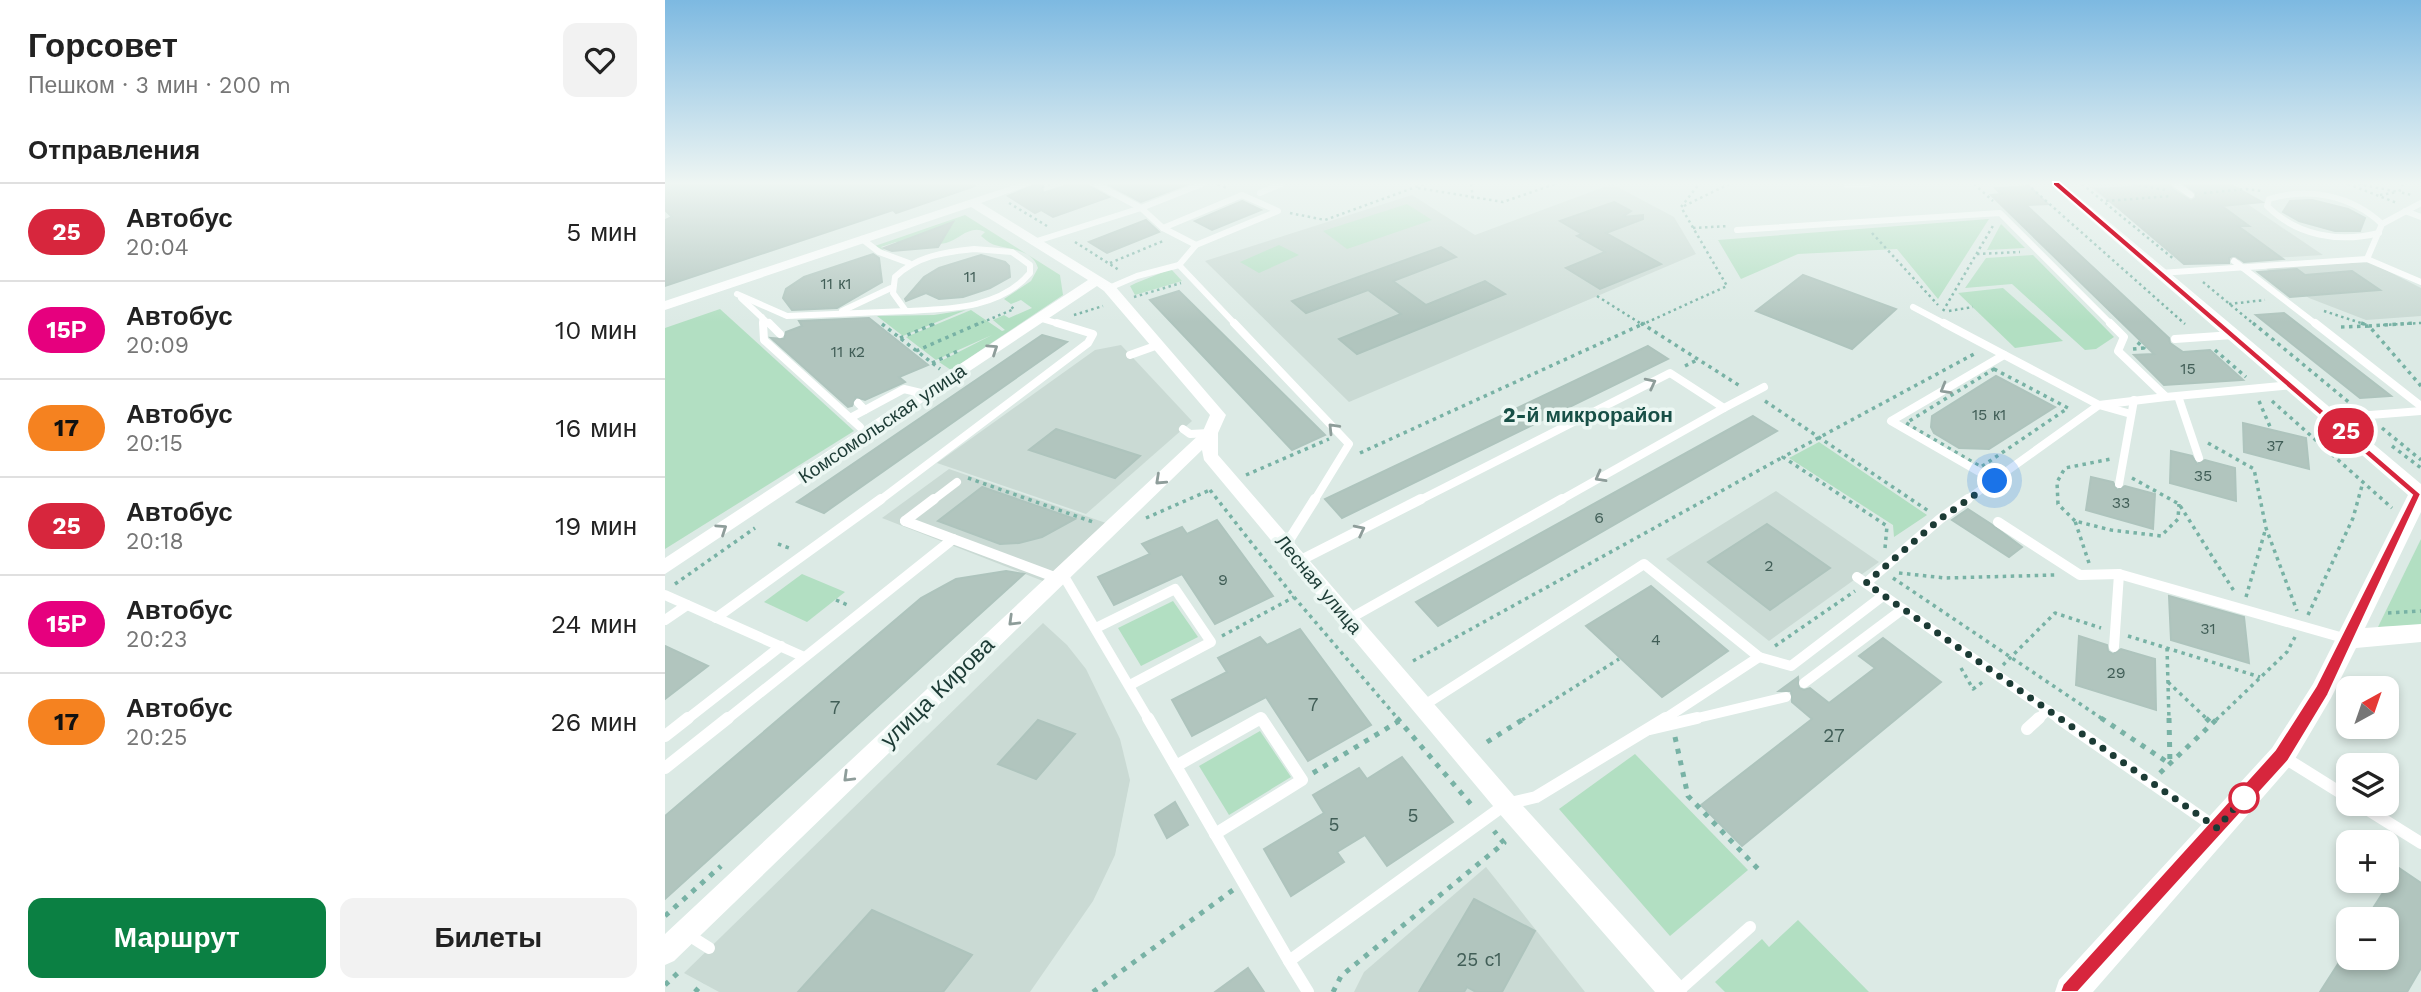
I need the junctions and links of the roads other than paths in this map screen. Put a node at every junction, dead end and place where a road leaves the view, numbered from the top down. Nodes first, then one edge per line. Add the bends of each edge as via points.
1 (888, 230) edge
2 (1019, 230) edge
3 (1068, 230) edge
4 (1168, 230) edge
5 (1231, 230) edge
6 (2017, 230) edge
7 (2111, 230) edge
8 (2313, 230) edge
9 (2379, 233) joint
10 (862, 239) junction
11 (1037, 241) junction
12 (1196, 245) junction
13 (2290, 257) dead end
14 (2360, 260) junction
15 (2234, 261) dead end
16 (909, 263) junction
17 (2298, 263) junction
18 (1179, 265) junction
19 (2242, 267) junction
20 (2160, 272) junction
21 (2421, 282) edge
22 (1103, 284) junction
23 (891, 288) junction
24 (732, 290) junction
25 (665, 306) edge
26 (1913, 307) dead end
27 (906, 311) junction
28 (834, 314) junction
29 (761, 317) junction
30 (1045, 320) junction
31 (780, 334) dead end
32 (2233, 335) junction
33 (2175, 338) dead end
34 (1158, 345) junction
35 (1130, 355) dead end
36 (2004, 355) junction
37 (2292, 385) junction
38 (1764, 387) dead end
39 (925, 394) junction
40 (2178, 396) junction
41 (2166, 397) junction
42 (2134, 400) junction
43 (858, 403) dead end
44 (2099, 405) junction
45 (2421, 405) edge
46 (1724, 408) junction
47 (865, 410) junction
48 (2421, 411) edge
49 (2131, 414) junction
50 (850, 418) junction
51 (2331, 418) junction
52 (860, 427) dead end
53 (1183, 429) dead end
54 (1210, 433) junction
55 (2199, 458) dead end
56 (961, 479) road end
57 (1995, 481) junction
58 (2119, 484) dead end
59 (2420, 494) edge
60 (1998, 522) dead end
61 (953, 539) junction
62 (1286, 545) junction
63 (1299, 561) junction
64 (665, 567) edge
65 (2119, 574) junction
66 (1059, 576) junction
67 (665, 595) edge
68 (1884, 595) junction
69 (687, 605) junction
70 (1903, 609) junction
71 (716, 618) junction
72 (1349, 619) junction
73 (665, 620) edge
74 (1096, 628) junction
75 (2421, 633) edge
76 (2347, 639) junction
77 (781, 646) junction
78 (2114, 647) dead end
79 (802, 656) junction
80 (1759, 657) junction
81 (1804, 682) dead end
82 (1130, 685) junction
83 (1786, 697) dead end
84 (1423, 706) junction
85 (2047, 710) junction
86 (2027, 729) dead end
87 (1641, 731) junction
88 (665, 736) edge
89 (2282, 756) junction
90 (1176, 766) junction
91 (665, 768) edge
92 (2336, 790) edge
93 (1506, 804) junction
94 (2378, 816) edge
95 (2217, 828) junction
96 (1215, 834) junction
97 (2421, 843) edge
98 (1750, 927) dead end
99 (685, 933) junction
100 (709, 948) dead end
101 (665, 952) edge
102 (1289, 961) junction
103 (1308, 992) edge
104 (1675, 992) edge
105 (2071, 992) edge

1 - 10 street
2 - 11 street, Лесная улица
3 - 11 lane
4 - 12 lane
5 - 12 lane
6 - 41 lane via 2125,337 2118,351
7 - 20 street
8 - 9 lane via 2348,238
9 - 14 lane
10 - 16 lane via 879,253
10 - 24 street
11 - 22 street, Лесная улица
12 - 18 lane
13 - 17 lane
14 - 17 lane
14 - 21 lane
15 - 19 lane
16 - 23 lane
16 - 27 lane via 993,249 1011,252 1030,265 1030,273 1020,286 998,298 950,309
17 - 19 lane
18 - 22 lane
62 -> 18 lane via 1349,444
19 - 20 lane
19 - 45 lane
20 - 32 street
22 - 30 street, Комсомольская улица
22 - 34 street, Лесная улица
23 - 27 lane via 892,298
23 - 28 lane
24 - 25 street
24 - 28 lane via 787,316
24 - 29 lane
26 - 36 lane
27 - 28 lane
29 - 31 lane
29 - 50 lane via 764,340
39 -> 30 street, Комсомольская улица
30 - 71 lane via 1093,334 1088,343 930,464
32 - 33 lane
32 - 37 street
34 - 35 lane
34 - 54 street, Лесная улица via 1218,415
36 - 44 lane
36 -> 57 lane via 1891,421
37 - 40 lane
37 - 51 street
38 - 46 lane
39 - 47 lane via 904,388
64 -> 39 street, Комсомольская улица
40 - 41 lane
40 - 55 lane
41 - 42 lane
42 - 44 lane
42 - 49 lane
43 - 47 lane
44 - 49 lane
44 - 57 lane
63 -> 46 lane via 1670,373
46 -> 72 lane
47 - 50 lane
48 - 51 lane
49 - 58 lane
50 - 52 lane
51 - 59 street
53 - 54 lane via 1190,434
54 - 62 street, Лесная улица via 1210,456
54 -> 66 street, улица Кирова
56 - 61 lane via 905,521
57 - 68 lane via 1940,519 1883,571 1862,580
59 - 76 street
60 - 65 lane via 2080,575
61 - 66 lane
61 - 79 lane
62 - 63 street, Лесная улица
63 - 72 street, Лесная улица
65 - 76 lane via 2204,602 2245,608
65 - 78 lane
66 - 74 lane
66 -> 99 street, улица Кирова
67 - 69 lane
68 - 70 lane
68 - 80 lane via 1791,666
69 - 71 lane
69 - 73 lane
70 - 81 lane
70 - 85 lane
71 - 77 lane
72 - 84 street, Лесная улица
74 - 82 lane
74 - 82 lane via 1175,589 1211,642
75 - 76 street
76 - 89 street
77 - 79 lane
77 - 88 lane
79 - 91 lane
80 - 84 lane via 1644,564
80 - 87 lane
82 - 90 lane
83 - 87 lane
84 - 93 street, Лесная улица
85 - 86 lane
85 - 95 lane
87 - 93 lane via 1536,797
89 - 92 lane
89 - 95 street
90 - 96 lane
90 - 96 lane via 1261,718 1302,780
93 - 102 lane
93 - 104 street, Лесная улица
94 - 97 lane
95 - 105 street
96 - 102 lane
98 - 104 lane
99 - 100 lane
99 - 101 street, улица Кирова
102 - 103 lane

